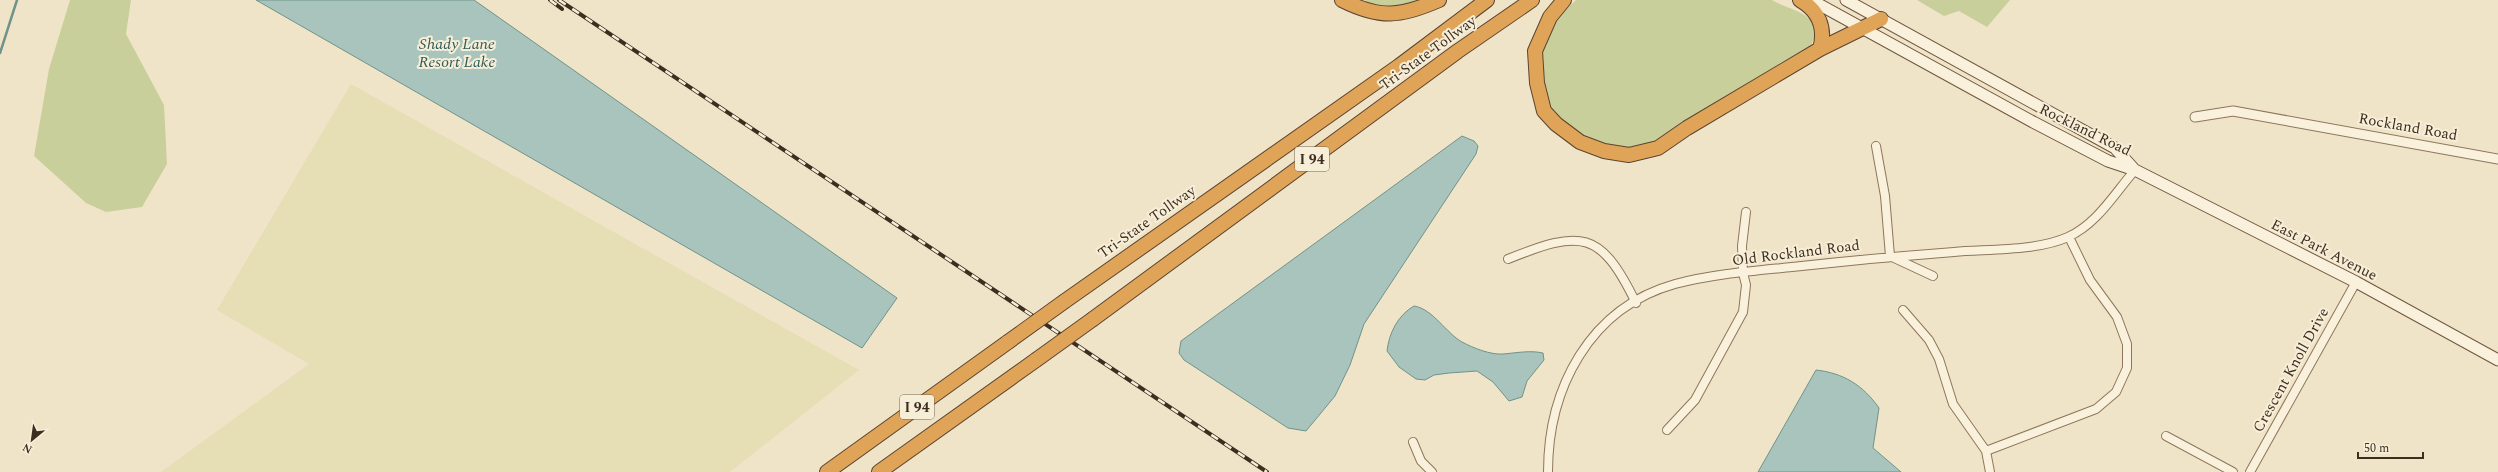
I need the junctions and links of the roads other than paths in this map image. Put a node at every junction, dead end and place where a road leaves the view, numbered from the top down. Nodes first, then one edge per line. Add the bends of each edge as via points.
1 (1342, 0) edge
2 (1439, 0) edge
3 (1487, 0) edge
4 (1532, 0) edge
5 (1564, 0) edge
6 (1800, 0) edge
7 (1811, 0) edge
8 (1846, 0) edge
9 (1881, 19) junction
10 (1862, 28) junction
11 (1820, 48) junction
12 (2195, 117) dead end
13 (1876, 146) dead end
14 (2498, 159) edge
15 (2135, 170) junction
16 (1746, 212) dead end
17 (2069, 237) junction
18 (1890, 256) junction
19 (1508, 259) dead end
20 (1743, 272) junction
21 (1932, 276) dead end
22 (2356, 282) junction
23 (1636, 302) junction
24 (1903, 310) dead end
25 (2498, 360) edge
26 (1668, 430) dead end
27 (2166, 436) dead end
28 (1413, 442) dead end
29 (1986, 451) junction
30 (827, 472) edge
31 (878, 472) edge
32 (1432, 472) edge
33 (1548, 472) edge
34 (1990, 472) edge
35 (2234, 472) edge
36 (2250, 472) edge

1 - 2 highway via 1365,11 1394,14 1418,10
3 - 30 highway, Tri-State Tollway / I 94, bridge via 1399,66
4 - 31 highway, Tri-State Tollway / I 94, bridge
5 - 11 highway via 1550,17 1535,51 1537,83 1544,110 1556,124 1580,142 1610,152 1629,155 1658,148
6 - 11 highway via 1809,5 1818,16 1823,38
7 - 10 main road, Rockland Road
8 - 9 main road, Rockland Road
9 - 10 highway
9 - 15 main road, Rockland Road via 2115,148
10 - 11 highway
10 - 15 main road, Rockland Road via 2102,158
12 - 14 street, Rockland Road via 2233,111
13 - 18 street via 1885,196
15 - 17 street, Old Rockland Road via 2095,218 2082,230
15 - 22 main road, East Park Avenue
16 - 20 street via 1742,246
17 - 18 street, Old Rockland Road via 2015,247
17 - 29 street via 2090,280 2117,317 2127,344 2127,368 2116,392 2096,409
18 - 20 street, Old Rockland Road
18 - 21 street
19 - 23 street via 1546,244 1589,242 1603,250 1614,263
20 - 23 street, Old Rockland Road via 1673,285
20 - 26 street via 1746,285 1743,312 1695,400
22 - 25 main road, East Park Avenue
22 - 36 street, Crescent Knoll Drive
23 - 33 street, Old Rockland Road via 1608,322 1589,342 1575,363 1556,403 1548,443
24 - 29 street via 1929,340 1939,359 1953,404
27 - 35 street
28 - 32 street via 1421,461
29 - 34 street

